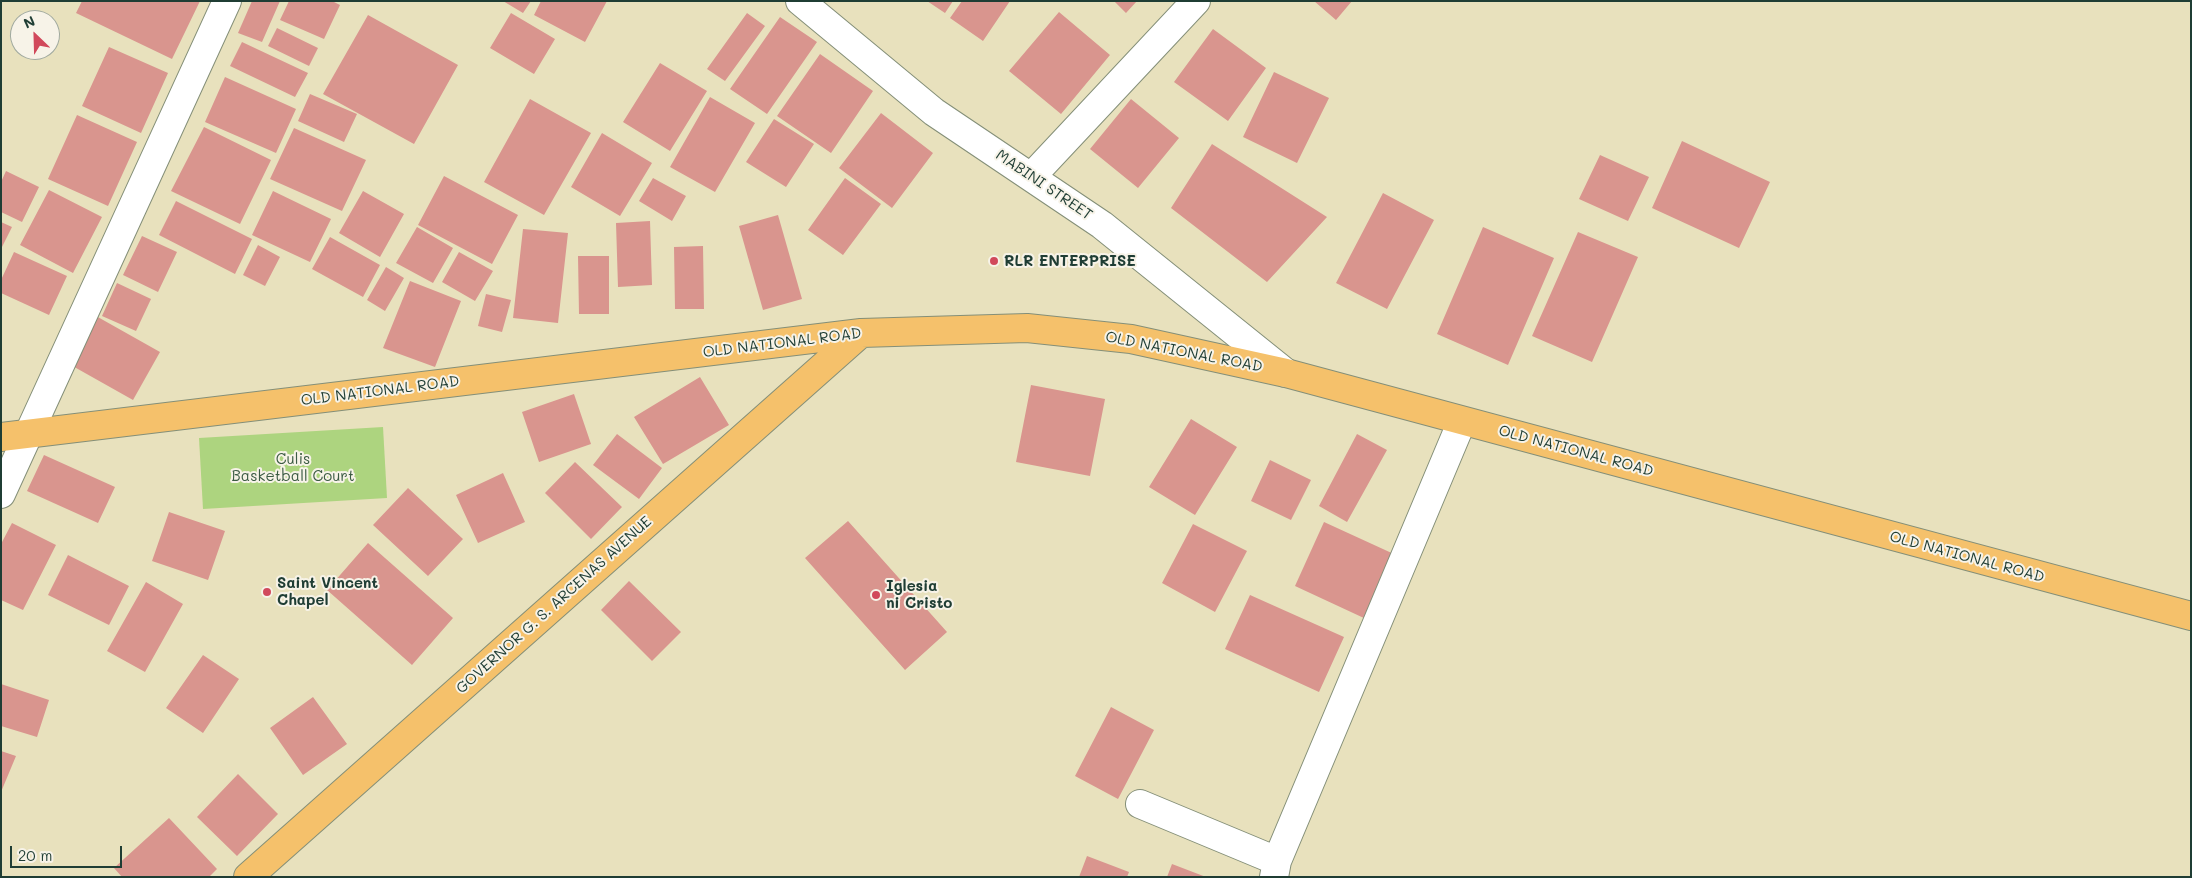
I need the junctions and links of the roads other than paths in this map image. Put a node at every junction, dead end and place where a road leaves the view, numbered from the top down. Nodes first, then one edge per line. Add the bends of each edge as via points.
1 (227, 1) edge
2 (800, 1) edge
3 (1196, 1) edge
4 (1032, 176) junction
5 (860, 333) junction
6 (1286, 373) junction
7 (1462, 421) junction
8 (14, 435) edge
9 (1, 494) edge
10 (2191, 616) edge
11 (1140, 804) dead end
12 (1276, 869) edge
13 (248, 877) edge

1 - 8 street
2 - 4 street, MABINI STREET via 934,112
3 - 4 street
4 - 6 street, MABINI STREET via 1102,225
5 - 6 main road, OLD NATIONAL ROAD via 1027,328 1131,339
5 - 8 main road, OLD NATIONAL ROAD
5 - 13 main road, GOVERNOR G. S. ARCENAS AVENUE
6 - 7 main road, OLD NATIONAL ROAD
7 - 10 main road, OLD NATIONAL ROAD
7 - 12 street
8 - 9 street
11 - 12 street

